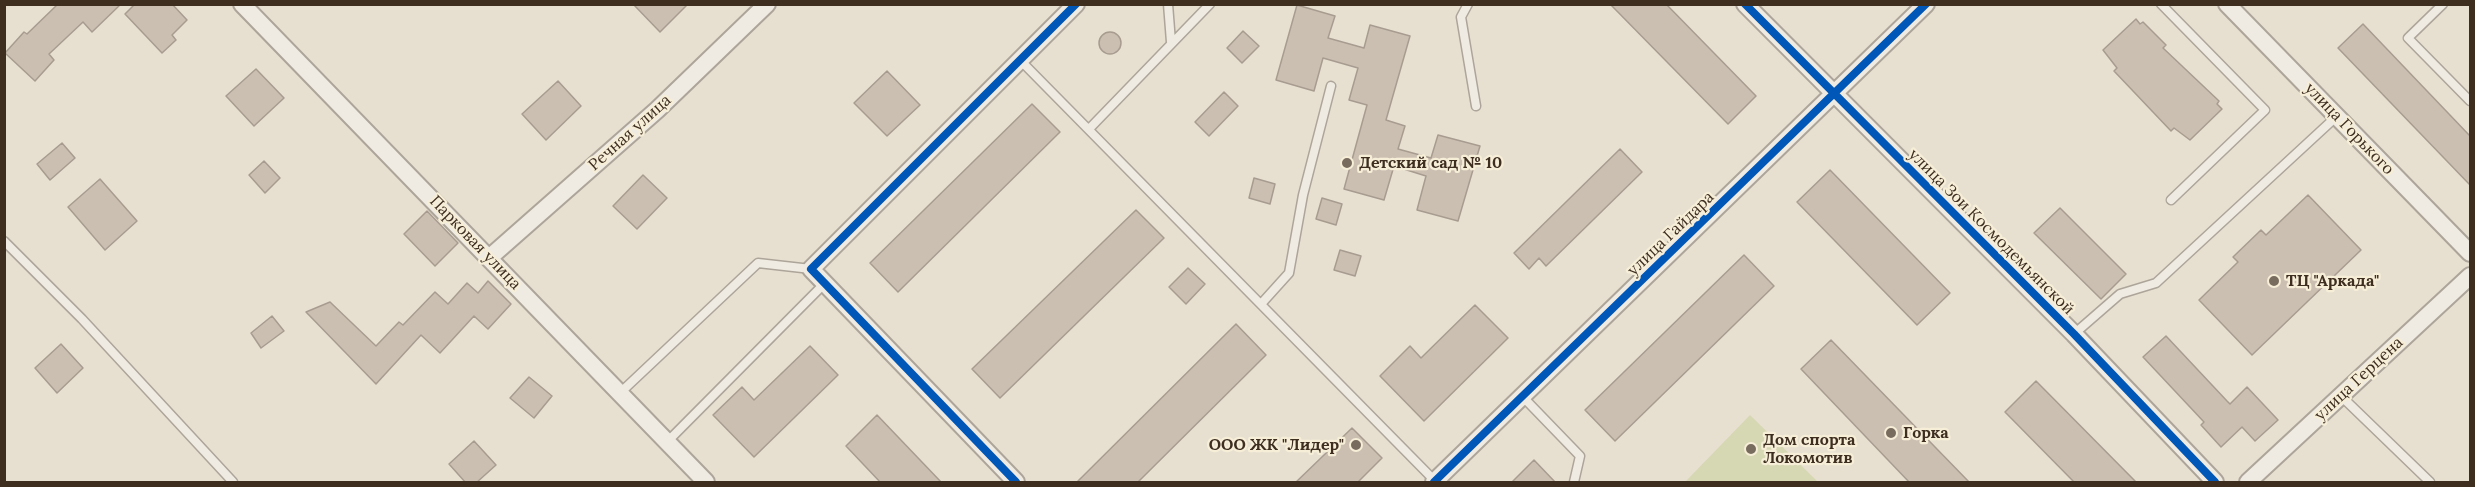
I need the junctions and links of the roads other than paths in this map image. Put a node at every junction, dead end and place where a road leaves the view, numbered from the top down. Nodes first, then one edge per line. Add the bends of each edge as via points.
1 (242, 4) edge
2 (767, 4) edge
3 (1077, 4) edge
4 (1168, 4) edge
5 (1210, 4) edge
6 (1468, 4) edge
7 (1745, 4) edge
8 (1926, 4) edge
9 (2161, 4) edge
10 (2227, 4) edge
11 (2443, 4) edge
12 (1171, 42) junction
13 (1020, 60) junction
14 (1331, 86) dead end
15 (1836, 94) junction
16 (2470, 101) edge
17 (1476, 106) dead end
18 (2337, 116) junction
19 (1089, 129) junction
20 (2172, 200) dead end
21 (4, 241) edge
22 (2470, 254) edge
23 (489, 258) junction
24 (811, 269) junction
25 (2470, 276) edge
26 (825, 284) junction
27 (1261, 304) junction
28 (2074, 334) junction
29 (621, 392) junction
30 (1522, 396) junction
31 (2341, 396) junction
32 (667, 442) junction
33 (1434, 482) edge
34 (232, 483) edge
35 (706, 483) edge
36 (1016, 483) edge
37 (1574, 483) edge
38 (2215, 483) edge
39 (2248, 483) edge
40 (2430, 483) edge

1 - 23 street, Парковая улица
2 - 23 street, Речная улица via 657,110
3 - 13 street
4 - 12 lane
5 - 12 lane
6 - 17 lane via 1461,17
7 - 15 street, улица Зои Космодемьянской
8 - 15 street, улица Гайдара
9 - 20 lane via 2265,110
10 - 18 street, улица Горького
11 - 16 lane via 2408,38
12 - 19 lane
13 - 19 lane
13 - 24 street
14 - 27 lane via 1303,195 1289,273
15 - 28 street, улица Зои Космодемьянской
15 - 30 street, улица Гайдара
18 - 22 street, улица Горького
18 - 28 lane via 2156,283 2120,294
19 - 27 lane
21 - 34 lane
23 - 29 street, Парковая улица
24 - 26 street
24 - 29 lane via 758,263
25 - 31 street, улица Герцена
26 - 32 lane
26 - 36 street
27 - 33 lane
28 - 38 street, улица Зои Космодемьянской
29 - 32 street, Парковая улица
30 - 33 street, улица Гайдара
30 - 37 lane via 1580,456
31 - 39 street, улица Герцена
31 - 40 lane
32 - 35 street, Парковая улица

